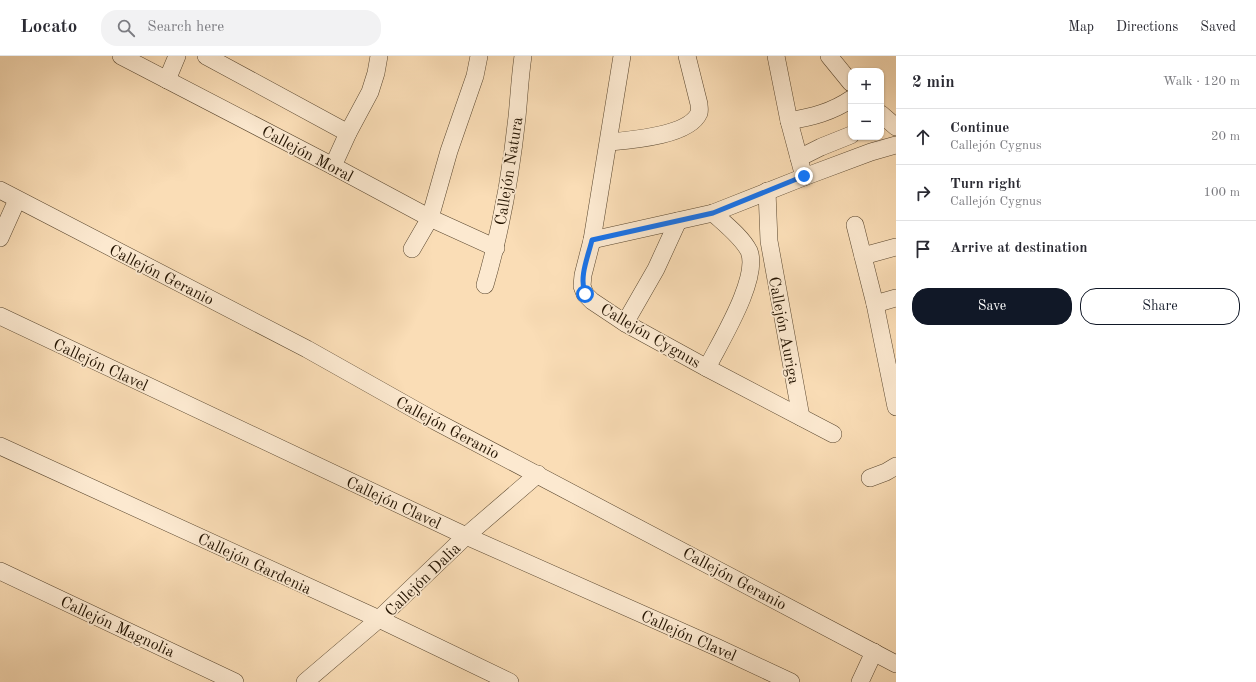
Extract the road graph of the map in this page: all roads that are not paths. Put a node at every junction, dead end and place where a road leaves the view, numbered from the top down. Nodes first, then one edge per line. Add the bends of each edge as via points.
1 (121, 56) edge
2 (177, 56) edge
3 (206, 56) edge
4 (379, 56) edge
5 (479, 56) edge
6 (524, 56) edge
7 (622, 56) edge
8 (687, 56) edge
9 (776, 56) edge
10 (829, 56) edge
11 (848, 79) edge
12 (167, 80) junction
13 (848, 100) edge
14 (790, 121) junction
15 (348, 133) junction
16 (848, 136) edge
17 (608, 142) junction
18 (896, 144) edge
19 (799, 158) junction
20 (334, 166) junction
21 (804, 176) junction
22 (0, 190) edge
23 (767, 191) junction
24 (17, 200) junction
25 (713, 213) junction
26 (430, 218) junction
27 (678, 221) junction
28 (855, 225) dead end
29 (0, 238) edge
30 (592, 240) junction
31 (896, 247) edge
32 (496, 248) junction
33 (412, 249) dead end
34 (863, 256) junction
35 (485, 285) dead end
36 (896, 298) edge
37 (875, 304) junction
38 (0, 316) edge
39 (625, 323) junction
40 (707, 368) junction
41 (755, 392) joint
42 (895, 400) edge
43 (801, 417) junction
44 (833, 434) dead end
45 (0, 446) edge
46 (896, 466) edge
47 (538, 474) junction
48 (870, 478) dead end
49 (466, 536) junction
50 (0, 571) edge
51 (379, 619) junction
52 (874, 652) junction
53 (896, 664) edge
54 (235, 682) edge
55 (305, 682) edge
56 (510, 682) edge
57 (791, 682) edge
58 (860, 682) edge

1 - 12 street, Callejón Moral
2 - 12 street
3 - 15 street
4 - 15 street via 370,92
5 - 26 street
6 - 32 street, Callejón Natura via 506,198
7 - 17 street
8 - 17 street via 699,104 699,112 695,118 678,130 657,136
9 - 14 street
10 - 11 street
12 - 20 street, Callejón Moral
13 - 14 street via 810,118
14 - 19 street
15 - 20 street
16 - 19 street
17 - 30 street
18 - 21 street
19 - 21 street
20 - 26 street, Callejón Moral
21 - 23 street
22 - 24 street, Callejón Geranio
23 - 25 street
23 - 43 street, Callejón Auriga via 769,241
24 - 29 street
24 - 47 street, Callejón Geranio via 307,349 435,421
25 - 27 street
25 - 40 street, Callejón Cygnus via 749,251 751,266 748,284 740,304
26 - 32 street, Callejón Moral
26 - 33 street
27 - 30 street
27 - 39 street via 656,269
28 - 34 street
30 - 39 street, Callejón Cygnus via 583,275 582,286 585,294
31 - 34 street
32 - 35 street, Callejón Natura
34 - 37 street
36 - 37 street
37 - 42 street
38 - 49 street, Callejón Clavel
39 - 40 street, Callejón Cygnus
40 - 41 street, Callejón Cygnus
41 - 43 street, Callejón Auriga
43 - 44 street
45 - 51 street, Callejón Gardenia
46 - 48 street
47 - 49 street, Callejón Dalia
47 - 52 street, Callejón Geranio
49 - 51 street, Callejón Dalia
49 - 57 street, Callejón Clavel
50 - 54 street, Callejón Magnolia
51 - 55 street, Callejón Dalia
51 - 56 street, Callejón Gardenia
52 - 53 street, Callejón Geranio
52 - 58 street

